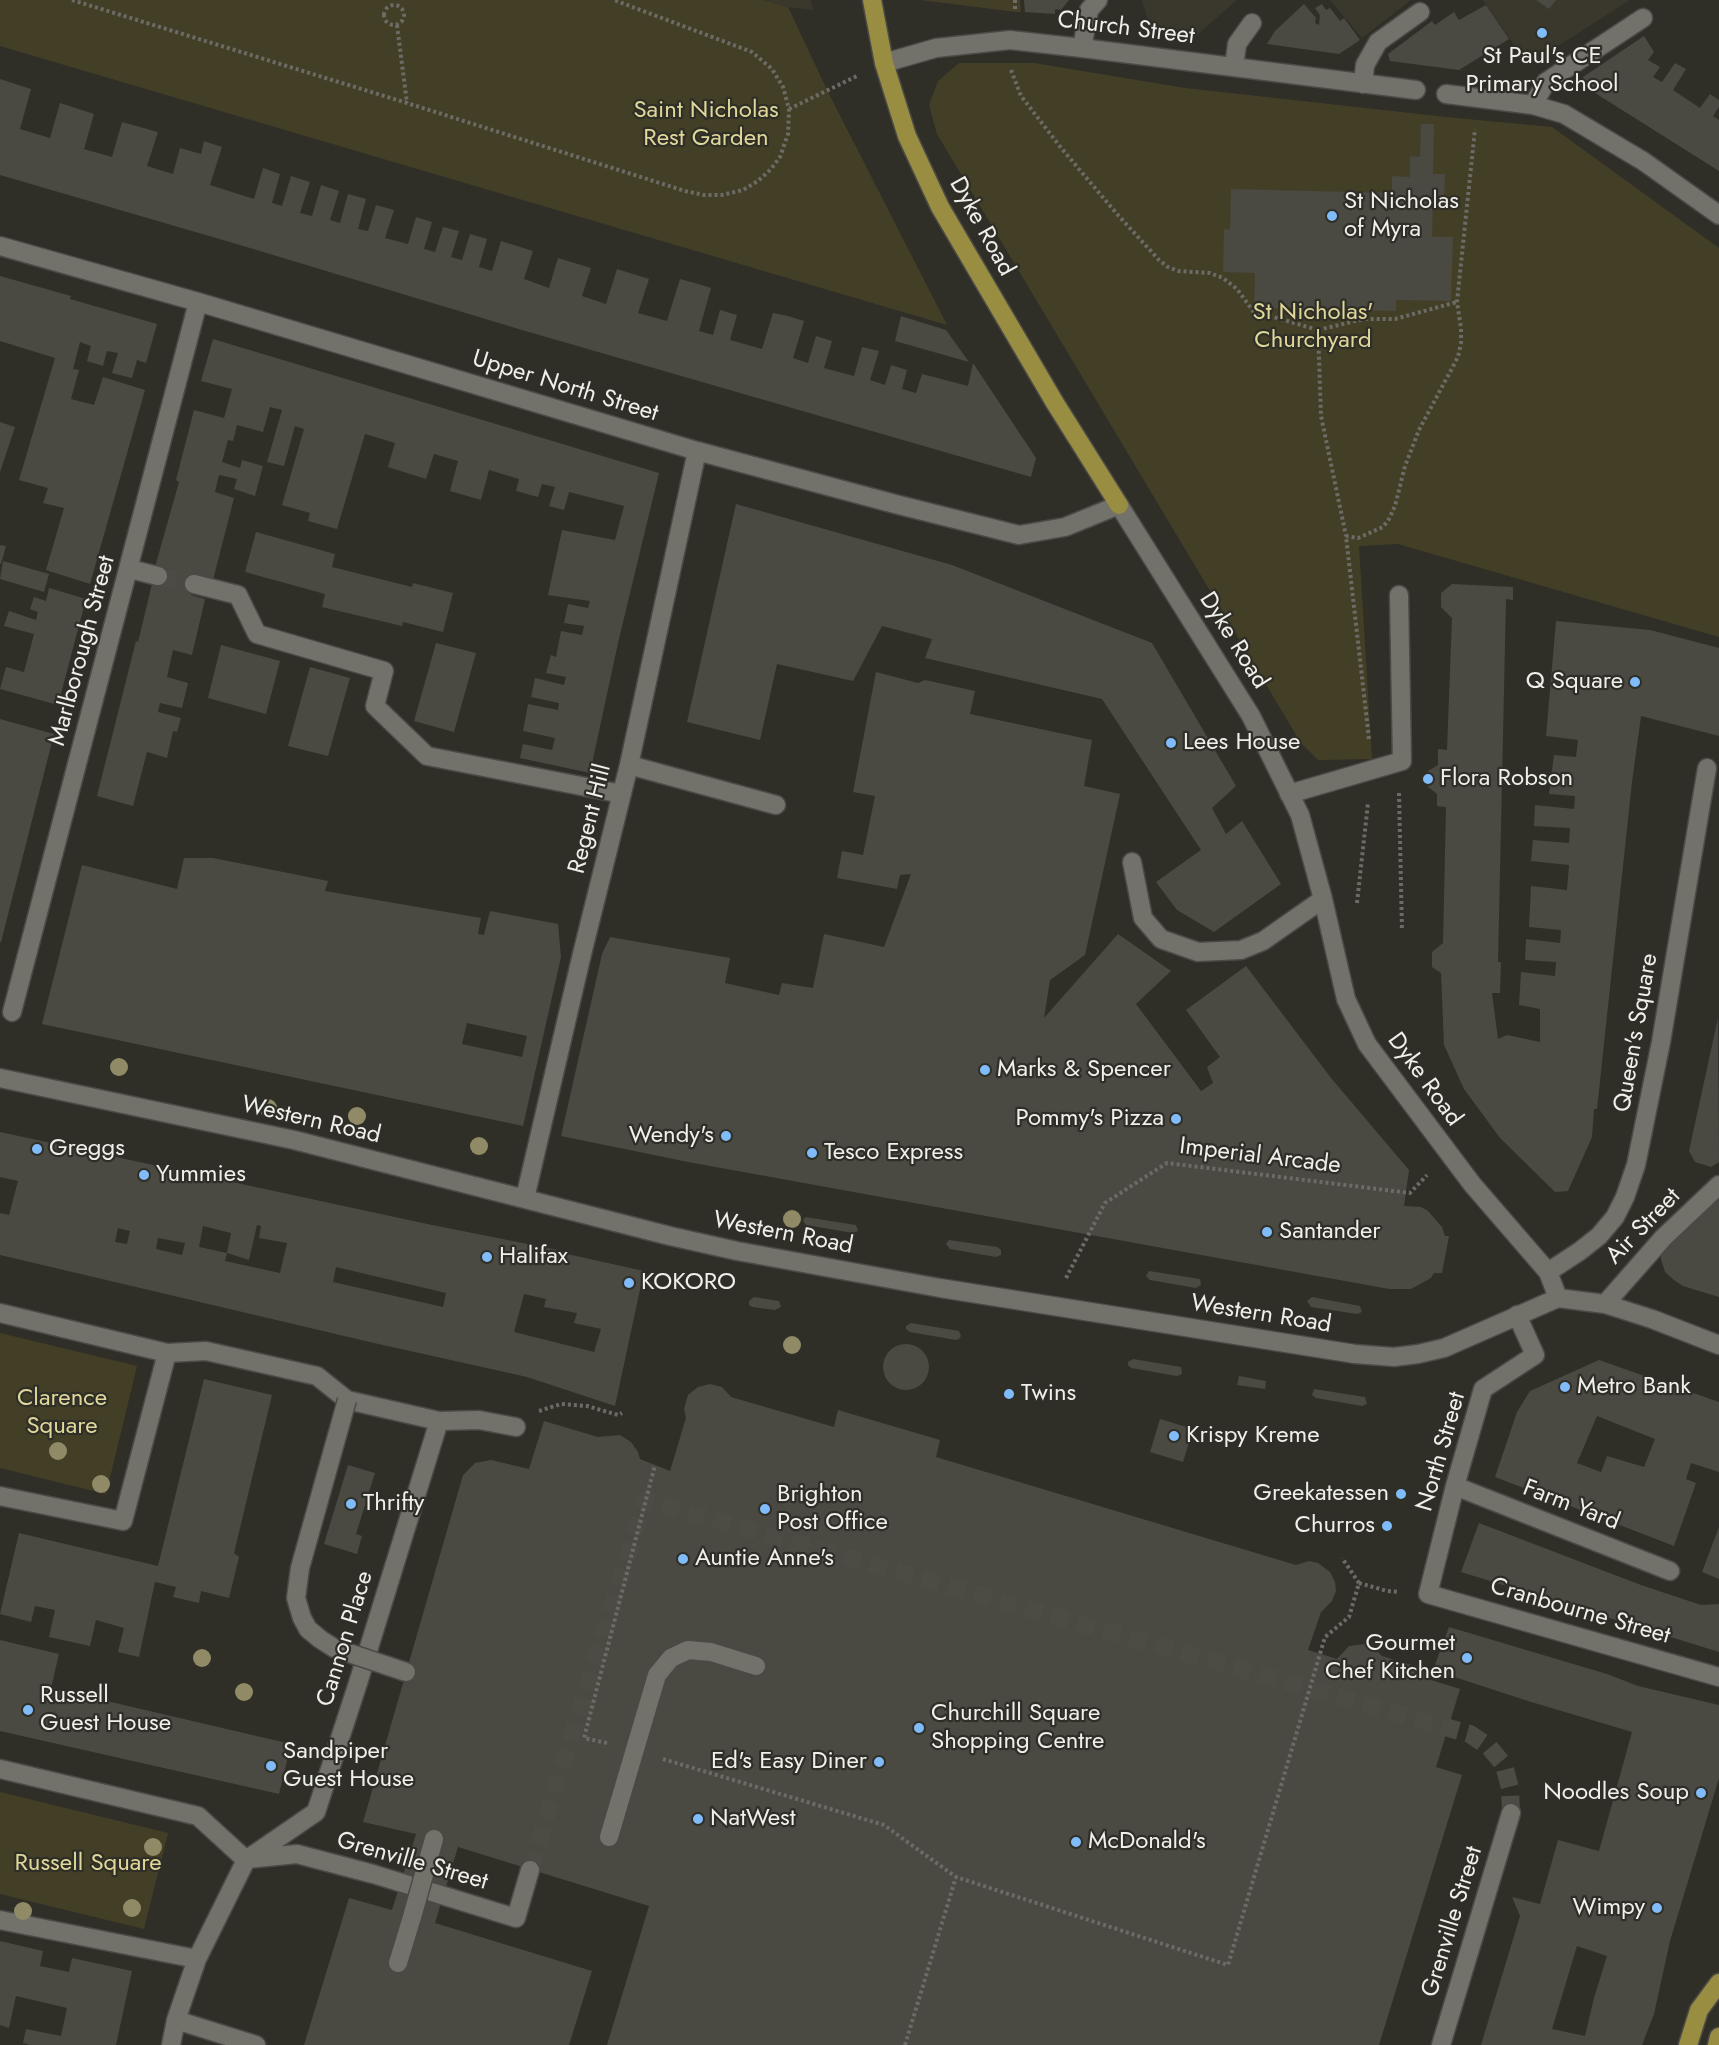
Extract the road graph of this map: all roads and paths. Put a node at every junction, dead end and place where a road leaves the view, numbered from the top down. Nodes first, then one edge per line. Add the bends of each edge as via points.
1 (72, 0) edge
2 (390, 0) edge
3 (614, 0) edge
4 (872, 0) edge
5 (1015, 0) edge
6 (1098, 0) edge
7 (392, 6) junction
8 (1420, 12) dead end
9 (1643, 18) dead end
10 (1252, 23) dead end
11 (397, 25) junction
12 (1010, 40) junction
13 (1083, 48) junction
14 (884, 63) junction
15 (1234, 67) junction
16 (1363, 84) junction
17 (1416, 90) dead end
18 (1446, 94) dead end
19 (1478, 99) junction
20 (406, 103) junction
21 (1533, 105) junction
22 (789, 109) junction
23 (1719, 215) edge
24 (0, 246) edge
25 (198, 302) junction
26 (1457, 302) junction
27 (1318, 330) junction
28 (697, 451) junction
29 (1119, 505) junction
30 (1346, 536) junction
31 (130, 569) junction
32 (158, 576) tunnel mouth
33 (194, 584) tunnel mouth
34 (1399, 595) dead end
35 (629, 765) junction
36 (1707, 768) dead end
37 (1372, 774) junction
38 (622, 794) junction
39 (1289, 794) junction
40 (776, 805) dead end
41 (1132, 862) dead end
42 (1323, 899) junction
43 (1357, 906) dead end
44 (1402, 931) dead end
45 (12, 1012) dead end
46 (0, 1078) edge
47 (1448, 1153) junction
48 (1719, 1185) edge
49 (525, 1198) junction
50 (1548, 1272) junction
51 (1558, 1298) junction
52 (1605, 1304) junction
53 (1051, 1305) junction
54 (0, 1313) edge
55 (1517, 1316) junction
56 (1719, 1345) edge
57 (167, 1353) junction
58 (347, 1400) junction
59 (622, 1413) dead end
60 (439, 1420) junction
61 (516, 1427) joint
62 (656, 1465) dead end
63 (1455, 1486) junction
64 (0, 1497) edge
65 (1342, 1558) dead end
66 (1670, 1571) dead end
67 (1359, 1583) junction
68 (1387, 1591) dead end
69 (1428, 1594) joint
70 (756, 1666) dead end
71 (406, 1672) dead end
72 (1719, 1677) edge
73 (614, 1745) dead end
74 (656, 1757) dead end
75 (0, 1768) edge
76 (1511, 1813) tunnel mouth
77 (609, 1837) dead end
78 (434, 1839) dead end
79 (246, 1860) junction
80 (530, 1870) tunnel mouth
81 (956, 1876) junction
82 (0, 1920) edge
83 (197, 1959) junction
84 (398, 1963) dead end
85 (1719, 1983) edge
86 (176, 2020) junction
87 (1719, 2037) edge
88 (171, 2045) edge
89 (255, 2045) edge
90 (905, 2045) edge
91 (1441, 2045) edge
92 (1688, 2045) edge
93 (1717, 2045) edge

1 - 20 path
2 - 7 path
3 - 22 path via 752,52 772,69 783,87
4 - 14 main road, Dyke Road
5 - 12 path
6 - 13 street via 1089,10
7 - 11 path via 385,17
7 - 11 path via 404,12
8 - 16 street via 1378,42 1365,65
9 - 21 street via 1546,82
10 - 15 street via 1237,44
11 - 20 path
12 - 13 street, Church Street
12 - 14 street, Church Street via 936,48
12 - 27 path via 1008,63 1021,96 1159,260 1178,271 1223,278 1253,311
13 - 15 street, Church Street
14 - 22 path
14 - 29 main road, Dyke Road via 907,136 940,207
15 - 16 street, Church Street
16 - 17 street, Church Street
18 - 19 street
19 - 21 street
19 - 26 path
20 - 22 path via 704,195 742,190 771,169 789,134
21 - 23 street via 1564,114 1643,161
24 - 25 street, Upper North Street
25 - 28 street, Upper North Street
25 - 31 street, Marlborough Street
26 - 27 path via 1395,319 1364,319
26 - 30 path via 1461,328 1458,357 1419,430 1395,506 1383,527 1358,538
27 - 30 path via 1321,416
28 - 29 street, Upper North Street via 1019,535 1065,527
28 - 35 street, Regent Hill
29 - 39 street, Dyke Road via 1251,716
30 - 37 path
31 - 32 street
31 - 45 street, Marlborough Street
33 - 38 street via 238,595 257,634 384,671 375,706 427,756
34 - 37 street via 1402,761
35 - 38 street, Regent Hill
35 - 40 street
36 - 50 street, Queen's Square via 1636,1165 1615,1217 1599,1236
37 - 39 street
37 - 43 path
37 - 44 path via 1398,775
38 - 49 street, Regent Hill
39 - 42 street, Dyke Road via 1300,815
41 - 42 street via 1143,918 1161,939 1198,952 1252,946
42 - 47 street, Dyke Road via 1346,999 1367,1044
46 - 49 street, Western Road via 294,1140
47 - 50 street, Dyke Road
47 - 53 path, Imperial Arcade via 1410,1193 1167,1163 1105,1203
48 - 52 street, Air Street via 1663,1238
49 - 53 street, Western Road via 736,1251
50 - 51 street, Dyke Road
51 - 52 street
51 - 55 street, Western Road
52 - 56 street
53 - 55 street, Western Road via 1394,1357 1444,1348
54 - 57 street
55 - 63 street, North Street via 1535,1355 1483,1389
57 - 58 street via 207,1351 317,1376
57 - 64 street via 123,1521
58 - 60 street
58 - 71 street, bridge via 300,1568 296,1598 308,1629 320,1639 334,1648
59 - 61 path via 561,1404 542,1409
60 - 61 street via 479,1420
60 - 79 street, Cannon Place via 315,1812
62 - 73 path via 584,1738
63 - 66 street, Farm Yard
63 - 69 street, North Street
65 - 67 path
67 - 68 path
67 - 81 path via 1349,1617 1325,1637 1228,1965
69 - 72 street, Cranbourne Street
70 - 77 street via 711,1652 688,1650 671,1658 657,1675
74 - 81 path via 884,1825
75 - 79 street via 198,1816
76 - 91 street, Grenville Street
78 - 84 street, bridge
79 - 80 street, Grenville Street via 297,1854 516,1918
79 - 83 street, Cannon Place
81 - 90 path
82 - 83 street
83 - 86 street, Cannon Place
85 - 92 main road via 1699,2010
86 - 88 street, Cannon Place
86 - 89 street
87 - 93 main road

